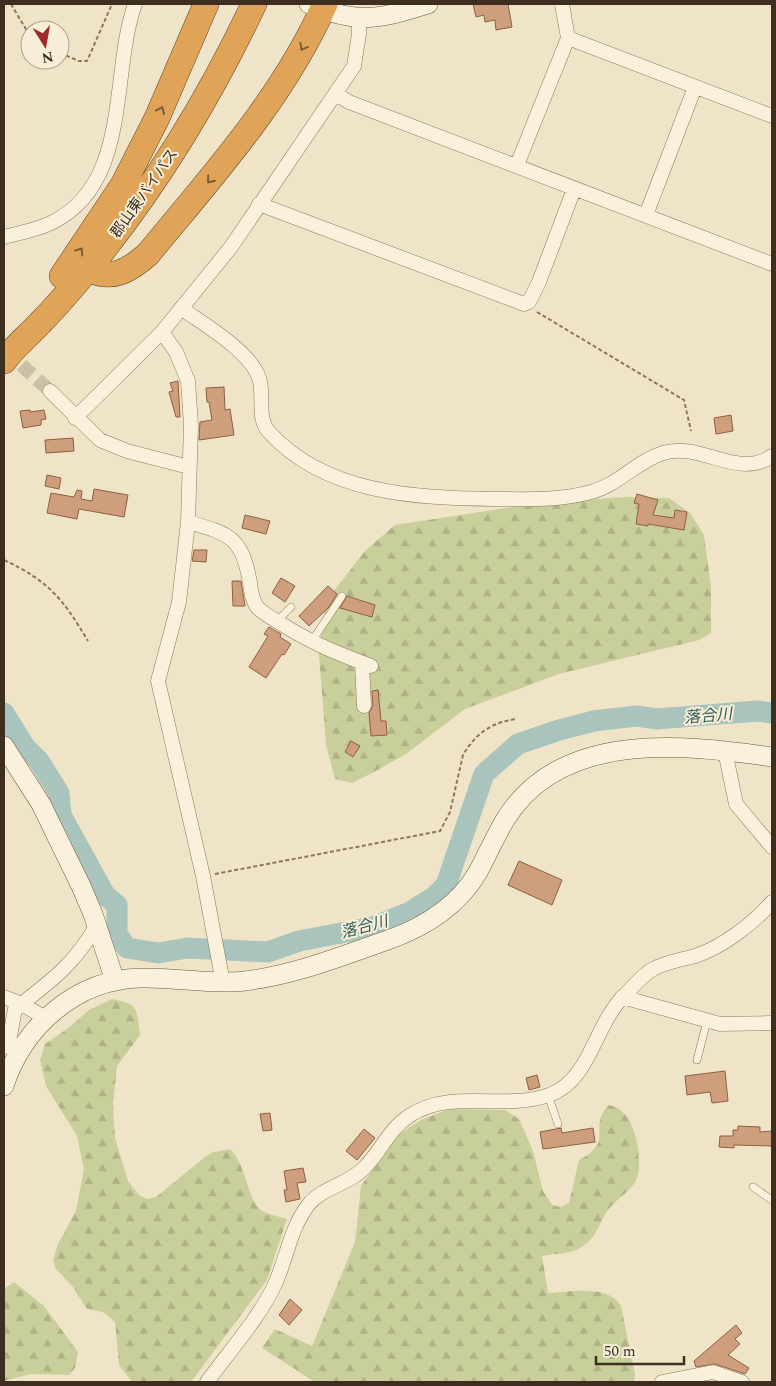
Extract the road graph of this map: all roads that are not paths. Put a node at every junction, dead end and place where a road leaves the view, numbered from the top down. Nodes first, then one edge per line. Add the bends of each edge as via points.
1 (135, 4) edge
2 (206, 4) edge
3 (254, 4) edge
4 (428, 4) edge
5 (562, 4) edge
6 (319, 6) edge
7 (359, 19) junction
8 (568, 38) junction
9 (696, 87) junction
10 (336, 94) junction
11 (772, 116) edge
12 (518, 165) junction
13 (574, 189) junction
14 (259, 204) junction
15 (646, 216) junction
16 (4, 237) edge
17 (772, 264) edge
18 (88, 269) junction
19 (181, 308) junction
20 (162, 332) junction
21 (7, 356) edge
22 (50, 391) tunnel mouth
23 (76, 418) junction
24 (772, 456) edge
25 (189, 466) junction
26 (188, 522) junction
27 (342, 596) dead end
28 (291, 607) dead end
29 (277, 621) junction
30 (312, 641) junction
31 (364, 706) dead end
32 (4, 746) edge
33 (725, 751) junction
34 (772, 758) edge
35 (772, 847) edge
36 (772, 902) edge
37 (97, 925) junction
38 (115, 981) junction
39 (223, 984) junction
40 (4, 997) edge
41 (622, 997) junction
42 (22, 1004) junction
43 (45, 1018) junction
44 (707, 1021) junction
45 (772, 1023) edge
46 (8, 1047) dead end
47 (697, 1060) dead end
48 (4, 1086) edge
49 (548, 1095) junction
50 (558, 1124) dead end
51 (753, 1187) dead end
52 (772, 1200) edge
53 (207, 1382) edge
54 (662, 1382) edge
55 (742, 1382) edge

1 - 16 street via 107,152 96,182 83,199 58,219
21 -> 2 highway via 123,186 157,118
3 - 18 highway, 郡山東バイパス via 202,105 167,162
4 - 7 street via 391,15
5 - 8 street
6 - 7 street
6 -> 18 highway via 301,51 259,118 148,254 129,270 116,274 103,275
7 - 10 street via 356,59
8 - 9 street
8 - 12 street
9 - 11 street
9 - 15 street
10 - 12 street via 349,102
10 - 14 street
12 - 13 street
13 - 14 street via 539,282 530,302 524,304
13 - 15 street
14 - 19 street via 231,247
15 - 17 street
18 - 21 highway, 郡山東バイパス
19 - 20 street
19 - 24 street via 250,362 259,376 266,430 319,470 355,484 438,498 562,498 602,488 664,452 699,454 744,465 762,463
20 - 23 street
20 - 25 street via 176,352 188,381
22 - 23 street
23 - 25 street via 100,440 118,448
25 - 26 street
26 - 29 street via 220,531 236,543 246,561 253,600 258,608
26 - 39 street via 179,602 158,681 203,876
27 - 30 lane
28 - 29 lane
29 - 30 street
30 - 31 street via 366,664
32 - 37 street via 41,804
33 - 34 street
33 - 35 street via 736,804
33 - 39 street via 621,750 601,753 564,767 546,777 517,803 477,873 448,908 428,923 302,970
36 - 41 street via 726,942 652,970
37 - 38 street
37 - 42 street via 74,960
38 - 39 street via 144,978
38 - 43 street via 77,995
40 - 42 street
41 - 44 street
41 - 49 street via 609,1012 580,1071 570,1083
42 - 43 street
42 - 46 street via 13,1014
43 - 48 street via 19,1050
44 - 45 street via 720,1024
44 - 47 lane
49 - 50 lane
49 - 53 street via 509,1101 449,1102 410,1115 399,1124 358,1175 310,1203 285,1252 275,1284
51 - 52 lane
54 - 55 street via 713,1372

